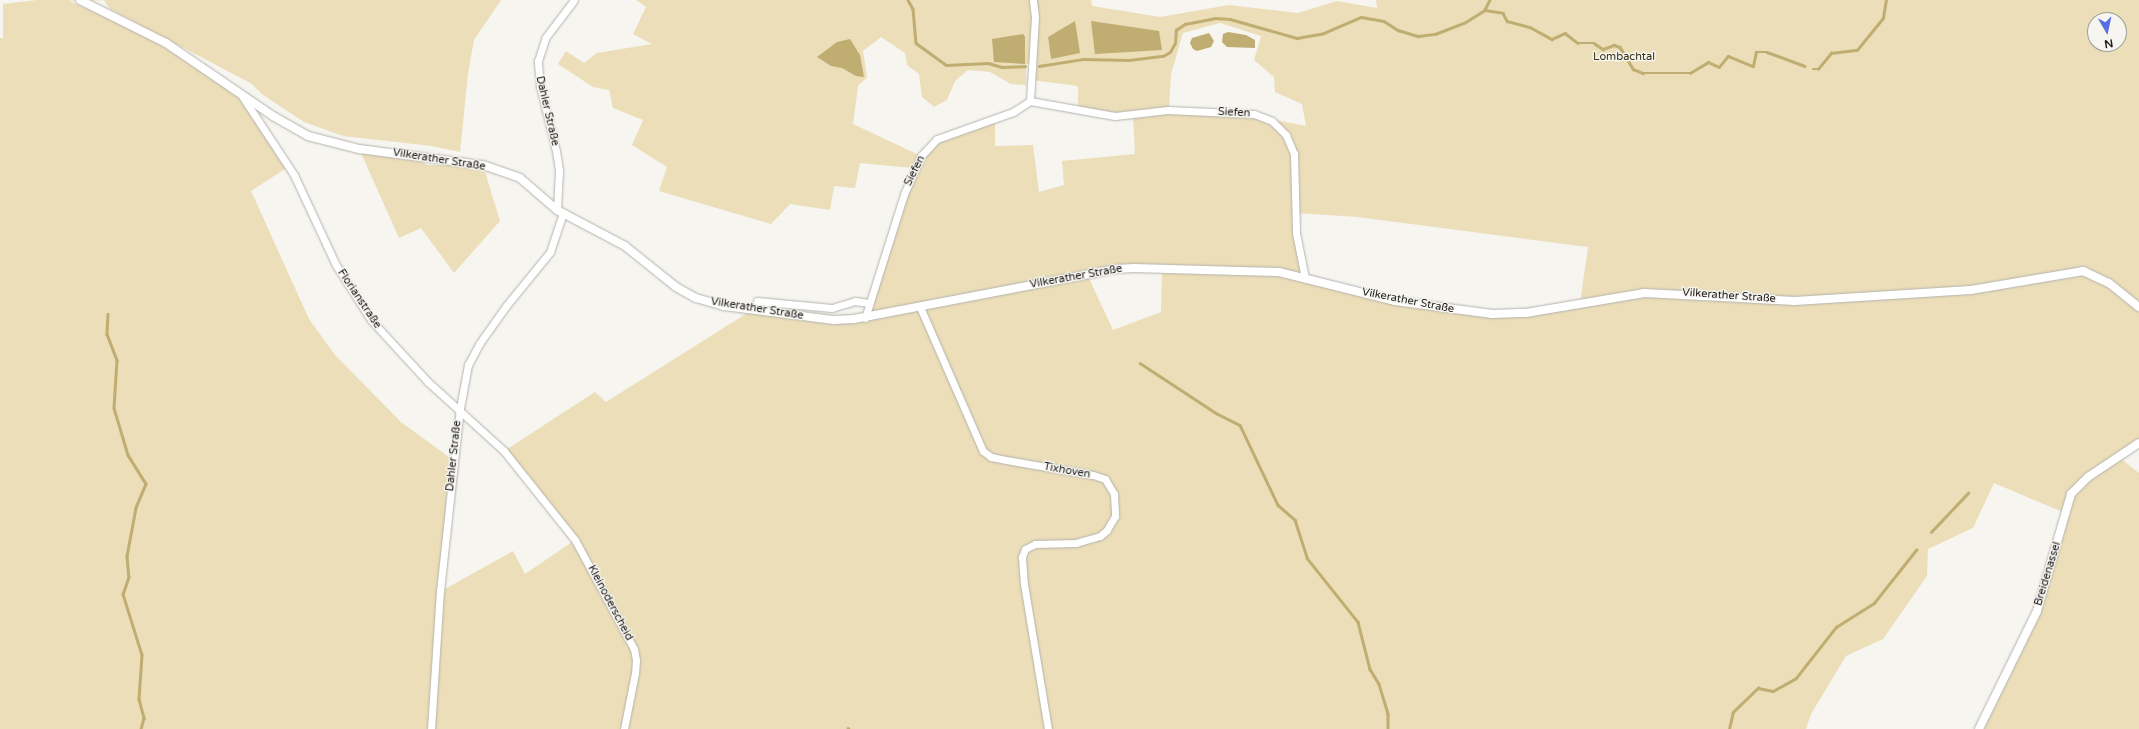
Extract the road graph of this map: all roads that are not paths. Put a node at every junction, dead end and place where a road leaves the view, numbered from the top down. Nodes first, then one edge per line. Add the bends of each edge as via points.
1 (80, 0) edge
2 (574, 0) edge
3 (1033, 0) edge
4 (240, 92) junction
5 (1030, 101) junction
6 (560, 211) junction
7 (1305, 278) junction
8 (761, 299) dead end
9 (868, 303) junction
10 (920, 307) junction
11 (2139, 308) edge
12 (865, 318) junction
13 (460, 408) junction
14 (2139, 443) edge
15 (538, 491) joint
16 (431, 729) edge
17 (624, 729) edge
18 (1048, 729) edge
19 (1979, 729) edge

1 - 4 street, Vilkerather Straße via 151,34
2 - 6 street, Dahler Straße via 546,37 538,61 540,86 559,170
3 - 5 street via 1035,18
4 - 6 street, Vilkerather Straße via 273,116 308,136 359,149 482,165 520,178
4 - 13 street, Florianstraße via 294,175 336,265 371,320 428,382
5 - 7 street, Siefen via 1115,116 1168,110 1254,114 1272,121 1286,135 1294,154 1296,233
5 - 9 street, Siefen via 1013,112 937,139 921,156 908,181
6 - 12 street, Vilkerather Straße via 625,246 676,287 708,302 813,318
6 - 13 street, Dahler Straße via 550,252 506,306 472,358
7 - 10 street, Vilkerather Straße via 1262,270 1115,269
7 - 11 street, Vilkerather Straße via 1395,301 1492,314 1526,314 1644,292 1795,301 1970,290 2083,271 2109,282
8 - 9 street via 832,308 855,301
9 - 12 street, Siefen
10 - 12 street, Vilkerather Straße
10 - 18 street, Tixhoven via 984,451 991,457 1093,475 1105,479 1114,494 1115,516 1100,536 1085,542 1029,546 1022,557 1024,584
13 - 15 street, Florianstraße via 504,451
13 - 16 street, Dahler Straße via 440,591
14 - 19 street, Breidenassel via 2088,477 2070,494 2037,611
15 - 17 street, Kleinoderscheid via 575,540 634,649 635,673

